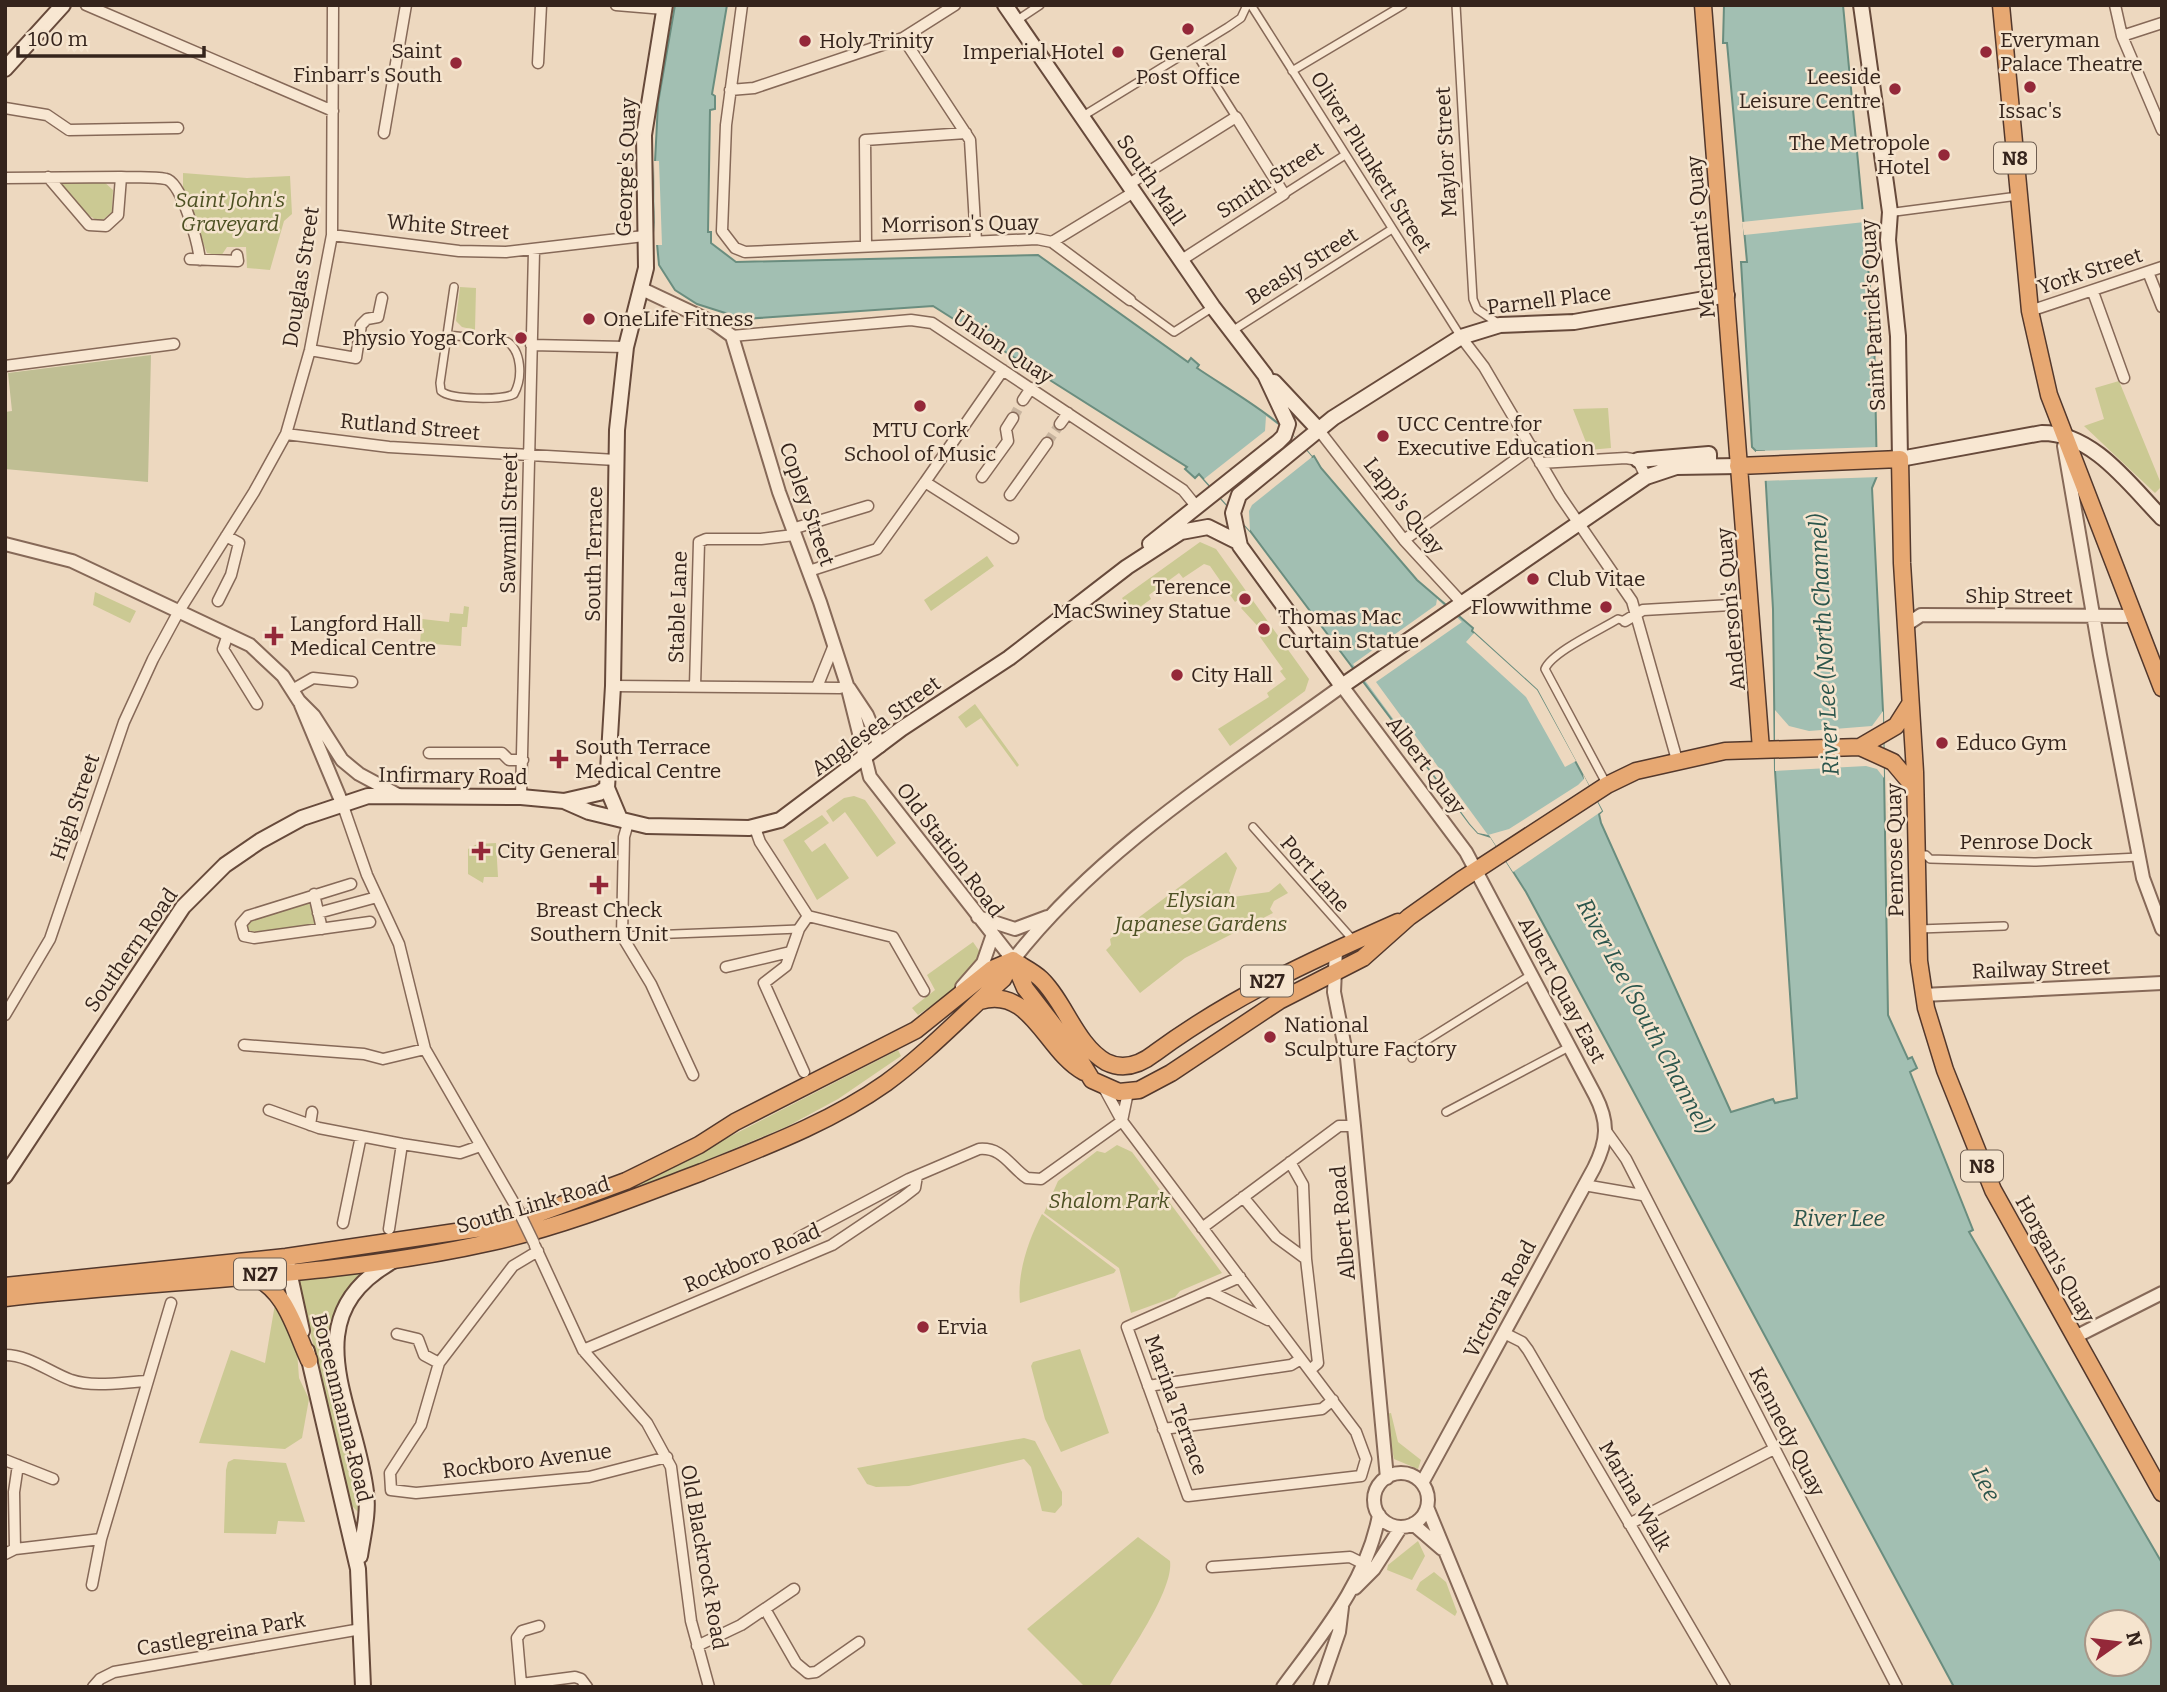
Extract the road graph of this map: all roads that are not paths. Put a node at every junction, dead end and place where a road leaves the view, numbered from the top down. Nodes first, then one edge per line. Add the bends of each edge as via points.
1 (63, 5) edge
2 (86, 5) edge
3 (333, 5) edge
4 (406, 5) edge
5 (541, 5) edge
6 (616, 5) edge
7 (742, 5) edge
8 (955, 5) edge
9 (1005, 5) edge
10 (1040, 5) edge
11 (1249, 5) edge
12 (1403, 5) edge
13 (1456, 5) edge
14 (1703, 5) edge
15 (1861, 5) edge
16 (2001, 5) edge
17 (2115, 5) edge
18 (665, 7) edge
19 (1016, 21) junction
20 (2162, 23) edge
21 (2122, 36) junction
22 (903, 38) junction
23 (1193, 49) junction
24 (538, 63) dead end
25 (5, 69) edge
26 (1293, 71) junction
27 (730, 90) junction
28 (5, 108) edge
29 (334, 111) junction
30 (1083, 116) junction
31 (1236, 117) junction
32 (178, 128) dead end
33 (2162, 130) edge
34 (384, 133) dead end
35 (966, 133) junction
36 (1345, 155) junction
37 (48, 177) junction
38 (121, 177) junction
39 (5, 178) edge
40 (1131, 188) junction
41 (1284, 194) junction
42 (2018, 196) junction
43 (1895, 212) dead end
44 (1392, 229) junction
45 (332, 235) junction
46 (644, 236) junction
47 (976, 241) junction
48 (1052, 242) junction
49 (866, 245) junction
50 (534, 251) junction
51 (237, 255) dead end
52 (1180, 261) junction
53 (2162, 267) edge
54 (2148, 272) junction
55 (454, 288) dead end
56 (642, 289) junction
57 (2093, 292) junction
58 (1727, 295) junction
59 (382, 298) dead end
60 (1130, 300) joint
61 (1213, 307) junction
62 (2162, 307) edge
63 (2030, 311) junction
64 (1500, 325) junction
65 (1231, 331) junction
66 (447, 335) junction
67 (732, 336) junction
68 (1461, 337) junction
69 (174, 344) dead end
70 (531, 345) junction
71 (620, 347) junction
72 (310, 350) junction
73 (5, 366) edge
74 (1003, 370) junction
75 (1265, 374) junction
76 (2124, 378) dead end
77 (1031, 388) junction
78 (1023, 400) tunnel mouth
79 (1068, 413) junction
80 (1013, 418) tunnel mouth
81 (1060, 424) tunnel mouth
82 (1318, 429) junction
83 (1287, 431) joint
84 (286, 434) junction
85 (2063, 435) junction
86 (1047, 443) tunnel mouth
87 (1533, 447) junction
88 (529, 455) junction
89 (1900, 459) junction
90 (616, 460) junction
91 (1638, 460) junction
92 (1709, 460) junction
93 (1540, 463) junction
94 (1738, 466) junction
95 (982, 477) dead end
96 (1646, 477) junction
97 (925, 482) junction
98 (1010, 495) dead end
99 (868, 506) dead end
100 (1196, 506) junction
101 (2162, 518) edge
102 (1580, 525) junction
103 (793, 532) junction
104 (226, 536) junction
105 (1013, 538) dead end
106 (1404, 540) junction
107 (1238, 542) junction
108 (5, 544) edge
109 (1127, 567) junction
110 (809, 572) junction
111 (218, 601) dead end
112 (1749, 604) junction
113 (1456, 608) junction
114 (179, 611) junction
115 (1636, 615) junction
116 (2094, 616) junction
117 (2135, 616) junction
118 (1626, 621) joint
119 (1906, 625) junction
120 (228, 634) junction
121 (834, 645) junction
122 (352, 682) dead end
123 (846, 685) junction
124 (613, 686) junction
125 (695, 686) junction
126 (1342, 686) junction
127 (817, 687) junction
128 (2162, 688) edge
129 (296, 696) junction
130 (257, 704) dead end
131 (1911, 704) junction
132 (880, 746) junction
133 (1860, 747) junction
134 (1768, 749) junction
135 (429, 753) dead end
136 (865, 758) junction
137 (523, 760) junction
138 (1677, 760) junction
139 (1914, 787) junction
140 (607, 788) junction
141 (1600, 790) junction
142 (398, 795) junction
143 (521, 797) junction
144 (565, 801) junction
145 (342, 803) junction
146 (624, 821) junction
147 (1253, 827) dead end
148 (755, 828) junction
149 (1915, 855) junction
150 (2139, 857) junction
151 (1477, 869) junction
152 (351, 884) dead end
153 (314, 894) junction
154 (376, 897) junction
155 (318, 913) junction
156 (1050, 915) junction
157 (808, 916) junction
158 (976, 916) junction
159 (1409, 917) junction
160 (370, 922) dead end
161 (2004, 926) dead end
162 (322, 929) junction
163 (799, 929) junction
164 (1918, 929) junction
165 (2162, 929) edge
166 (622, 936) junction
167 (992, 937) junction
168 (1354, 941) junction
169 (1336, 950) junction
170 (790, 952) junction
171 (1013, 960) junction
172 (726, 967) dead end
173 (1336, 971) junction
174 (1531, 975) junction
175 (2162, 983) edge
176 (924, 991) dead end
177 (1923, 995) junction
178 (952, 1001) junction
179 (977, 1002) junction
180 (5, 1015) edge
181 (244, 1045) dead end
182 (1569, 1047) junction
183 (425, 1049) junction
184 (1412, 1058) dead end
185 (804, 1072) dead end
186 (1084, 1072) junction
187 (693, 1075) dead end
188 (1104, 1088) junction
189 (1128, 1092) junction
190 (269, 1110) dead end
191 (312, 1112) dead end
192 (1446, 1112) dead end
193 (1122, 1121) junction
194 (310, 1125) junction
195 (1354, 1126) junction
196 (1606, 1131) junction
197 (361, 1136) junction
198 (402, 1144) junction
199 (480, 1146) junction
200 (1290, 1163) junction
201 (5, 1176) edge
202 (917, 1176) junction
203 (1584, 1185) junction
204 (1642, 1195) junction
205 (1243, 1197) junction
206 (343, 1223) dead end
207 (1202, 1227) junction
208 (389, 1229) dead end
209 (799, 1238) dead end
210 (536, 1247) junction
211 (398, 1259) junction
212 (1306, 1259) junction
213 (287, 1265) junction
214 (248, 1275) junction
215 (1240, 1277) junction
216 (5, 1286) edge
217 (1209, 1291) junction
218 (2161, 1294) edge
219 (5, 1298) edge
220 (172, 1303) dead end
221 (1272, 1322) junction
222 (1504, 1333) junction
223 (397, 1334) dead end
224 (2075, 1337) junction
225 (583, 1350) junction
226 (5, 1355) edge
227 (1301, 1359) junction
228 (309, 1360) junction
229 (439, 1363) junction
230 (1310, 1370) junction
231 (147, 1381) junction
232 (1148, 1386) junction
233 (1333, 1400) junction
234 (1163, 1429) junction
235 (1774, 1449) junction
236 (667, 1457) junction
237 (1366, 1459) junction
238 (5, 1460) edge
239 (18, 1465) junction
240 (1387, 1474) junction
241 (53, 1479) dead end
242 (1422, 1483) junction
243 (391, 1490) joint
244 (2162, 1493) edge
245 (1427, 1507) junction
246 (1379, 1515) junction
247 (1629, 1524) junction
248 (1407, 1526) junction
249 (102, 1539) junction
250 (1442, 1549) junction
251 (10, 1551) edge
252 (1368, 1565) junction
253 (1212, 1567) dead end
254 (359, 1569) junction
255 (92, 1584) dead end
256 (794, 1589) dead end
257 (1346, 1600) junction
258 (765, 1609) junction
259 (539, 1626) dead end
260 (361, 1629) junction
261 (859, 1642) dead end
262 (696, 1646) junction
263 (1309, 1652) junction
264 (1325, 1668) junction
265 (1895, 1684) edge
266 (93, 1687) edge
267 (363, 1687) edge
268 (587, 1687) edge
269 (709, 1687) edge
270 (1283, 1687) edge
271 (1320, 1687) edge
272 (1502, 1687) edge
273 (1725, 1687) edge
274 (1883, 1687) edge

1 - 25 main road
2 - 29 street
3 - 29 street, Douglas Street
4 - 34 street
5 - 24 street
6 - 18 street
7 - 27 street
8 - 22 street
9 - 19 main road, South Mall
10 - 19 street
11 - 23 street via 1241,18
11 - 26 street, Oliver Plunkett Street
12 - 26 street
13 - 64 street, Maylor Street via 1472,292 1477,309
14 - 58 highway, Merchant's Quay
15 - 89 main road, Saint Patrick's Quay via 1890,212
16 - 42 highway, N8
17 - 21 street
18 - 46 main road, George's Quay via 646,111
19 - 30 main road, South Mall
20 - 21 street
21 - 33 street
22 - 27 street via 754,88
22 - 35 street
23 - 30 street
23 - 31 street
26 - 36 street, Oliver Plunkett Street
27 - 49 street, Morrison's Quay via 722,231 736,248 745,252
28 - 32 street via 47,115 69,130
29 - 45 street, Douglas Street
30 - 40 main road, South Mall
31 - 40 street
31 - 41 street
35 - 47 street
35 - 49 street via 865,140
36 - 41 street, Smith Street
36 - 44 street, Oliver Plunkett Street
37 - 38 street
37 - 38 street via 84,221 98,227 118,215
37 - 39 street
38 - 51 street via 174,183 198,244 195,260 237,261
40 - 48 street
40 - 52 main road, South Mall
41 - 52 street, Smith Street
42 - 43 street
42 - 63 highway, N8
44 - 65 street, Beasly Street
44 - 68 street, Oliver Plunkett Street
45 - 50 street, White Street via 458,251
45 - 72 street, Douglas Street
46 - 50 street, White Street
46 - 56 main road, George's Quay
47 - 48 street, Morrison's Quay
47 - 49 street, Morrison's Quay
48 - 60 street, Morrison's Quay
50 - 70 street, Sawmill Street
52 - 61 main road, South Mall
53 - 54 street, York Street
54 - 57 street, York Street
54 - 62 street
55 - 66 street
56 - 67 street via 715,323
56 - 71 main road, South Terrace
57 - 63 street, York Street
57 - 76 street
58 - 64 main road, Parnell Place via 1587,320
58 - 94 highway, Merchant's Quay
59 - 72 street via 378,317 361,325 355,358
60 - 61 street, Morrison's Quay via 1174,332
61 - 65 main road, South Mall
63 - 85 highway, N8 via 2050,400
64 - 68 main road, Parnell Place
65 - 75 main road, South Mall
66 - 66 street via 440,383 444,394 514,394 519,357 513,345
67 - 74 street, Union Quay via 920,320
67 - 103 street, Copley Street
68 - 82 main road, Parnell Place
68 - 87 street
69 - 73 street
70 - 71 street
70 - 88 street, Sawmill Street
71 - 90 main road, South Terrace
72 - 84 street, Douglas Street
74 - 77 street, Union Quay
74 - 97 street
75 - 82 main road, South Mall
75 - 83 main road, South Mall via 1286,415
77 - 78 street
77 - 79 street, Union Quay
79 - 81 street
79 - 100 street, Union Quay via 1183,490
80 - 95 street via 1006,429 1008,441
82 - 106 street, Lapp's Quay
82 - 107 main road, Parnell Place via 1239,495 1233,513
83 - 100 main road, Anglesea Street
84 - 88 street, Rutland Street via 389,447
84 - 104 street, Douglas Street
85 - 89 main road via 2042,433
85 - 101 main road via 2105,461
85 - 116 street
85 - 117 highway, N8
86 - 98 street
87 - 93 street
87 - 106 street
88 - 90 street, Rutland Street
88 - 137 street, Sawmill Street
89 - 94 highway
89 - 119 highway, Saint Patrick's Quay / N8
90 - 124 main road, South Terrace
91 - 92 main road
91 - 93 street
91 - 96 street
92 - 94 main road
92 - 96 main road
93 - 102 street
94 - 112 highway, Anderson's Quay
96 - 102 main road
97 - 105 street
97 - 110 street via 877,549
99 - 103 street
100 - 109 main road, Anglesea Street
102 - 113 main road
102 - 115 street via 1632,601
103 - 110 street, Copley Street
103 - 125 street, Stable Lane via 761,539 706,538 699,542
104 - 111 street via 239,543
104 - 114 street, Douglas Street
106 - 113 street, Lapp's Quay
107 - 109 main road, Anglesea Street via 1212,528 1193,528
107 - 126 main road
108 - 114 street via 72,561
109 - 132 main road, Anglesea Street via 1009,658
110 - 121 street, Copley Street
112 - 115 street via 1643,610
112 - 134 highway, Anderson's Quay
113 - 126 main road
114 - 120 street
114 - 180 street, High Street via 124,722 50,939
115 - 118 street
115 - 138 street
116 - 117 street, Ship Street
116 - 119 street, Ship Street via 1921,615
116 - 150 street
117 - 128 highway, N8
118 - 141 street via 1618,620 1548,662 1547,676
119 - 131 highway, Penrose Quay / N8
120 - 129 street via 250,645 275,667
120 - 130 street via 222,649
121 - 123 street, Copley Street
121 - 127 street
122 - 129 street via 313,678
123 - 127 street
123 - 132 street via 867,715
123 - 136 street, Old Station Road
124 - 125 street
124 - 140 main road, South Terrace
125 - 127 street
126 - 151 street, Albert Quay
126 - 156 street via 1193,793
129 - 142 street via 350,768
129 - 145 street
131 - 133 highway via 1896,726
131 - 139 highway, Penrose Quay / N8
132 - 136 main road, Anglesea Street
133 - 134 highway, N27
133 - 139 highway, N27 via 1886,757
134 - 138 highway, N27
135 - 137 street via 502,753 509,760
136 - 148 main road, Anglesea Street via 780,820
136 - 158 street, Old Station Road via 876,786
137 - 143 street, Sawmill Street
138 - 141 highway, N27 via 1636,771
139 - 149 highway, Penrose Quay / N8
140 - 144 main road, Infirmary Road
140 - 146 main road, South Terrace
141 - 151 highway, N27
142 - 143 main road, Infirmary Road
142 - 145 main road, Infirmary Road
143 - 144 main road, Infirmary Road
144 - 146 main road, Infirmary Road
145 - 154 street, Old Blackrock Road
145 - 201 main road, Southern Road via 260,841 225,865 183,906
146 - 148 main road, Anglesea Street
146 - 166 street
147 - 168 street, Port Lane
148 - 157 street
149 - 150 street, Penrose Dock via 2036,862
149 - 164 highway, Penrose Quay / N8
150 - 165 street
151 - 159 highway, N27
151 - 174 street, Albert Quay East
152 - 153 street
153 - 155 street
153 - 162 street via 247,916 242,921 244,936 254,939
154 - 155 street
154 - 183 street, Old Blackrock Road via 399,944
155 - 162 street
156 - 158 street via 1015,929
156 - 171 street
157 - 163 street
157 - 176 street via 893,937
158 - 167 street, Old Station Road
159 - 168 highway, N27
159 - 173 highway, N27 via 1371,953
160 - 162 street
161 - 164 street
163 - 166 street
163 - 170 street
164 - 177 highway, Penrose Quay / N8
166 - 187 street via 651,984
167 - 171 street, Old Station Road
167 - 178 street via 983,963
168 - 169 highway, N27
169 - 171 highway, N27 via 1240,996 1136,1065 1113,1065 1099,1056 1041,979
169 - 173 street, Albert Road
170 - 172 street
170 - 185 street via 786,966 766,979 765,987
171 - 178 highway, N27 via 992,969
171 - 179 highway, N27 via 1003,979
171 - 186 highway via 1025,988 1078,1056
173 - 189 highway, N27 via 1279,1001 1152,1084
173 - 195 street, Albert Road via 1334,992
174 - 182 street, Albert Quay East
174 - 184 street via 1411,1050
175 - 177 street, Railway Street
177 - 224 highway, Horgan's Quay / N8 via 1945,1070 1983,1168
178 - 213 highway, N27 via 897,1041 625,1181 510,1224
179 - 186 highway via 997,998 1017,1002 1071,1065
179 - 211 highway, South Link Road / N27 via 886,1082 817,1122 746,1154 627,1200 513,1236
181 - 183 street via 383,1059
182 - 192 street
182 - 196 street, Albert Quay East via 1604,1112
183 - 199 street, Old Blackrock Road
186 - 188 highway
188 - 189 highway
188 - 193 street
189 - 193 street
190 - 194 street
191 - 194 street
193 - 202 street via 1037,1180 1027,1178 1003,1155 987,1149
193 - 207 street
194 - 197 street
195 - 200 street via 1339,1126
195 - 240 street, Albert Road
196 - 203 street, Victoria Road
196 - 204 street, Kennedy Quay via 1626,1159
197 - 198 street
197 - 206 street
198 - 199 street via 460,1153
198 - 208 street
199 - 210 street, Old Blackrock Road, bridge
200 - 205 street
200 - 212 street via 1303,1185
202 - 209 street
202 - 225 street, Rockboro Road via 915,1188 832,1245
203 - 204 street
203 - 222 street, Victoria Road
204 - 235 street, Kennedy Quay
205 - 207 street
205 - 212 street via 1276,1237
207 - 215 street
210 - 225 street, Old Blackrock Road
210 - 229 street, Boreenmanna Road via 513,1266
211 - 213 highway, South Link Road / N27
211 - 254 main road, Boreenmanna Road via 373,1273 349,1297 335,1337 366,1490
212 - 230 street via 1318,1363
213 - 214 highway, South Link Road / N27
213 - 216 highway, N27
213 - 228 main road, Boreenmanna Road
214 - 219 highway, South Link Road / N27
214 - 228 highway, N27 via 277,1293
215 - 217 street
215 - 221 street
217 - 221 street
217 - 232 street, Marina Terrace via 1128,1327
218 - 224 street
220 - 231 street
221 - 227 street
222 - 242 street, Victoria Road
222 - 247 street, Marina Walk via 1528,1350
223 - 229 street via 418,1339 425,1355
224 - 244 highway, Horgan's Quay / N8
225 - 236 street, Old Blackrock Road via 636,1409
226 - 231 street via 90,1384
227 - 230 street
227 - 232 street via 1290,1365
228 - 254 main road, Boreenmanna Road
229 - 243 street, Boreenmanna Road via 421,1425 390,1473
230 - 233 street
231 - 249 street
232 - 234 street, Marina Terrace
233 - 234 street via 1322,1409
233 - 237 street via 1356,1432
234 - 237 street, Marina Terrace via 1188,1496 1360,1476
235 - 247 street
235 - 265 street, Kennedy Quay
236 - 243 street, Rockboro Avenue via 570,1479 416,1493
236 - 262 street, Old Blackrock Road via 674,1477
237 - 240 street
238 - 239 street
239 - 241 street
239 - 251 street
240 - 242 street via 1406,1474
240 - 246 street via 1376,1492
242 - 245 street
245 - 248 street
245 - 250 street
246 - 248 street via 1391,1525
246 - 252 street
247 - 273 street, Marina Walk
248 - 250 street
248 - 252 street
249 - 251 street
249 - 255 street
250 - 272 street
252 - 253 street via 1350,1557
252 - 257 street
254 - 260 main road, Boreenmanna Road
256 - 258 street
257 - 263 street
257 - 264 street
258 - 261 street via 796,1663 808,1673
258 - 262 street
259 - 268 street via 522,1631 517,1638 522,1684 575,1678
260 - 266 street, Castlegreina Park via 114,1672
260 - 267 main road, Boreenmanna Road
262 - 269 street, Old Blackrock Road
263 - 264 street
263 - 270 street
264 - 271 street
265 - 274 street

